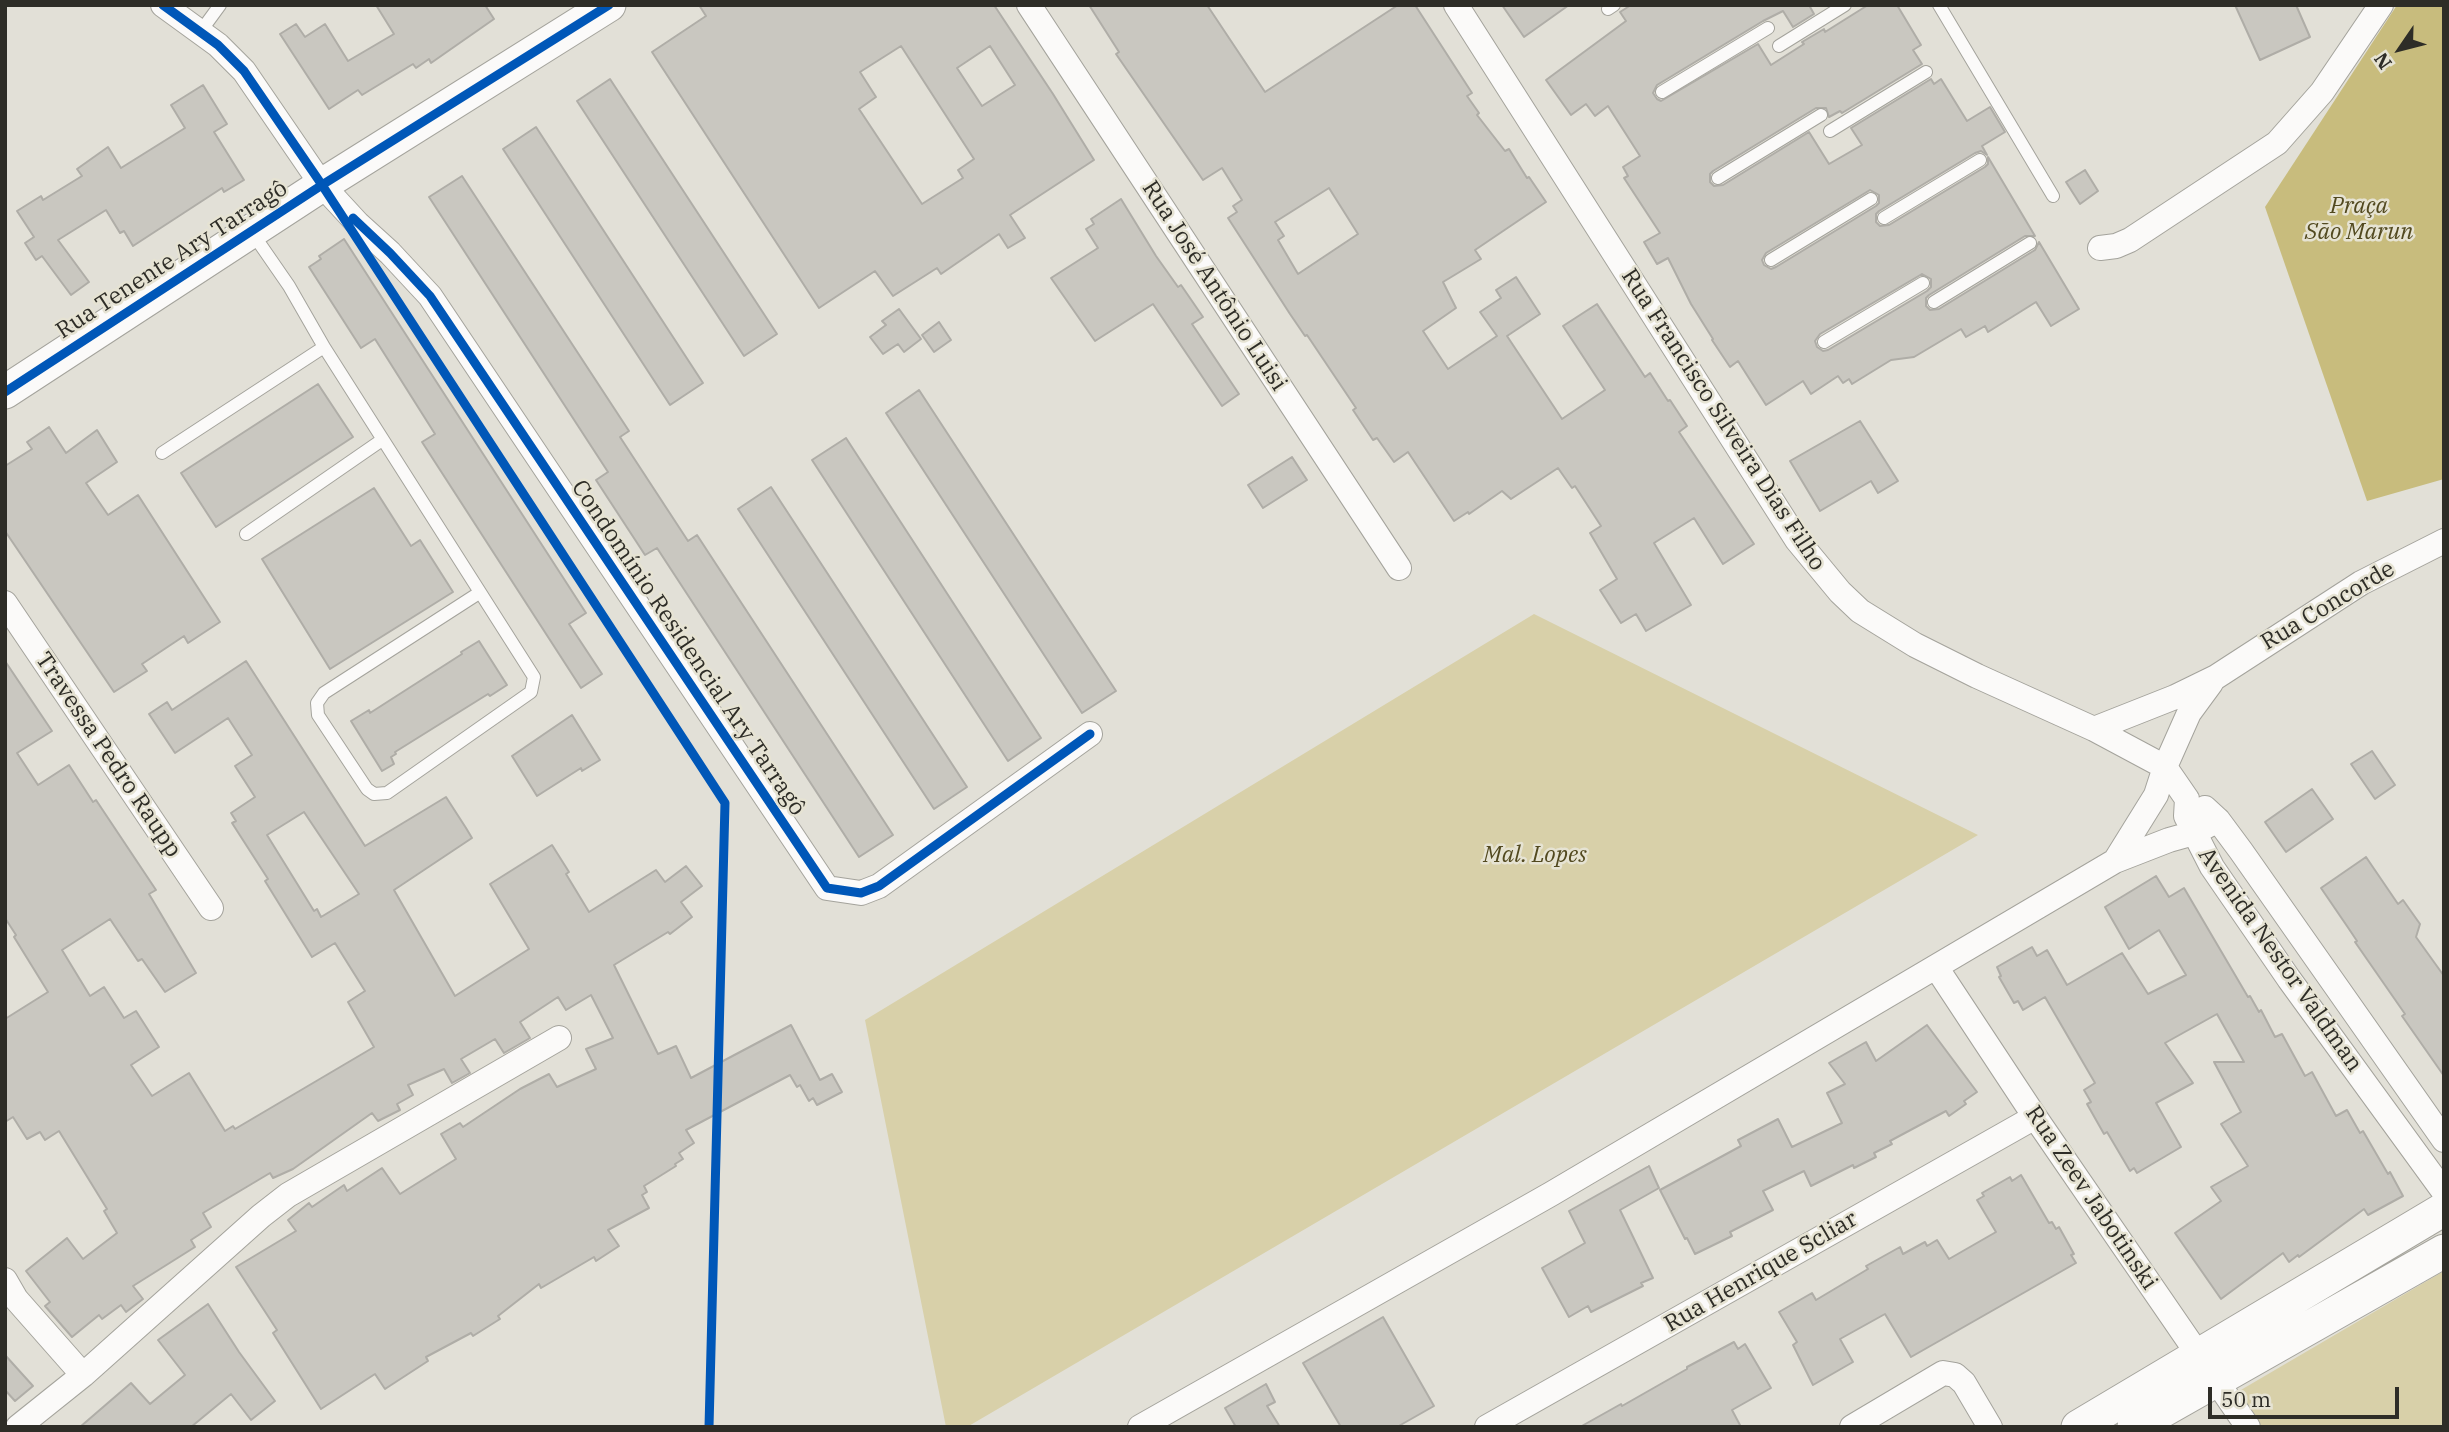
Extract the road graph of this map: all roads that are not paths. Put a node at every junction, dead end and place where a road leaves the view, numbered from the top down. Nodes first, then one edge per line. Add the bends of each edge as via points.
1 (163, 5) edge
2 (220, 5) edge
3 (609, 5) edge
4 (1029, 5) edge
5 (1455, 5) edge
6 (1845, 5) edge
7 (1939, 5) edge
8 (2381, 5) edge
9 (1768, 28) dead end
10 (201, 31) junction
11 (1779, 46) dead end
12 (1926, 72) dead end
13 (1662, 92) dead end
14 (1821, 115) dead end
15 (1830, 131) dead end
16 (1980, 160) dead end
17 (1718, 178) dead end
18 (322, 185) junction
19 (2053, 196) dead end
20 (1871, 199) dead end
21 (1884, 218) dead end
22 (251, 231) junction
23 (2030, 243) dead end
24 (2101, 248) dead end
25 (1771, 260) dead end
26 (1923, 283) dead end
27 (1934, 302) dead end
28 (1824, 342) dead end
29 (324, 347) junction
30 (5, 392) edge
31 (383, 440) junction
32 (162, 453) dead end
33 (246, 534) dead end
34 (2444, 541) edge
35 (1399, 568) dead end
36 (479, 593) junction
37 (5, 603) edge
38 (2216, 677) junction
39 (2094, 729) junction
40 (1090, 734) dead end
41 (2165, 767) junction
42 (2187, 799) junction
43 (2218, 820) junction
44 (2194, 833) junction
45 (2115, 861) junction
46 (211, 908) dead end
47 (1936, 967) junction
48 (559, 1038) dead end
49 (2035, 1117) junction
50 (2444, 1140) edge
51 (2444, 1192) edge
52 (2444, 1209) edge
53 (2444, 1251) edge
54 (5, 1280) edge
55 (2208, 1368) junction
56 (83, 1375) junction
57 (18, 1427) edge
58 (1140, 1427) edge
59 (1487, 1427) edge
60 (1852, 1427) edge
61 (1990, 1427) edge
62 (2078, 1427) edge
63 (2134, 1427) edge
64 (2248, 1427) edge

1 - 10 street, Condomínio Residencial Ary Tarragô
2 - 10 lane
3 - 18 main road, Rua Tenente Ary Tarragô
4 - 35 street, Rua José Antônio Luisi
5 - 39 street, Rua Francisco Silveira Dias Filho via 1821,571 1860,611 1886,629
6 - 11 lane
7 - 19 lane
8 - 24 street via 2322,92 2277,143 2130,240
9 - 13 lane
10 - 18 street, Condomínio Residencial Ary Tarragô via 244,71
12 - 15 lane
14 - 17 lane
16 - 21 lane
18 - 22 main road, Rua Tenente Ary Tarragô
18 - 40 street, Condomínio Residencial Ary Tarragô via 430,296 827,888 861,893 879,886
20 - 25 lane
22 - 29 lane
22 - 30 main road, Rua Tenente Ary Tarragô
23 - 27 lane
26 - 28 lane
29 - 31 lane
29 - 32 lane
31 - 33 lane
31 - 36 lane
34 - 38 street, Rua Concorde via 2361,583
36 - 36 lane via 530,668 534,677 531,692 387,793 374,794 318,715 317,703 324,693
37 - 46 street, Travessa Pedro Raupp
38 - 39 street, Rua Concorde
38 - 41 street, Rua Concorde via 2189,713
39 - 41 street, Rua Francisco Silveira Dias Filho
41 - 42 street
41 - 45 street, Rua Concorde via 2156,795
42 - 43 street, Avenida Nestor Valdman
42 - 44 street, Avenida Nestor Valdman via 2186,816
43 - 44 street
43 - 50 street, Avenida Nestor Valdman
44 - 45 street
44 - 51 street, Avenida Nestor Valdman via 2289,979
45 - 47 street
47 - 49 street, Rua Zeev Jabotinski
47 - 58 street via 1551,1194
48 - 56 street via 288,1195
49 - 55 street, Rua Zeev Jabotinski
49 - 59 street, Rua Henrique Scliar
52 - 55 main road
53 - 55 main road
54 - 56 street via 16,1299
55 - 62 main road
55 - 63 main road
55 - 64 street, Rua Zeev Jabotinski
56 - 57 street
60 - 61 street via 1943,1373 1964,1383

